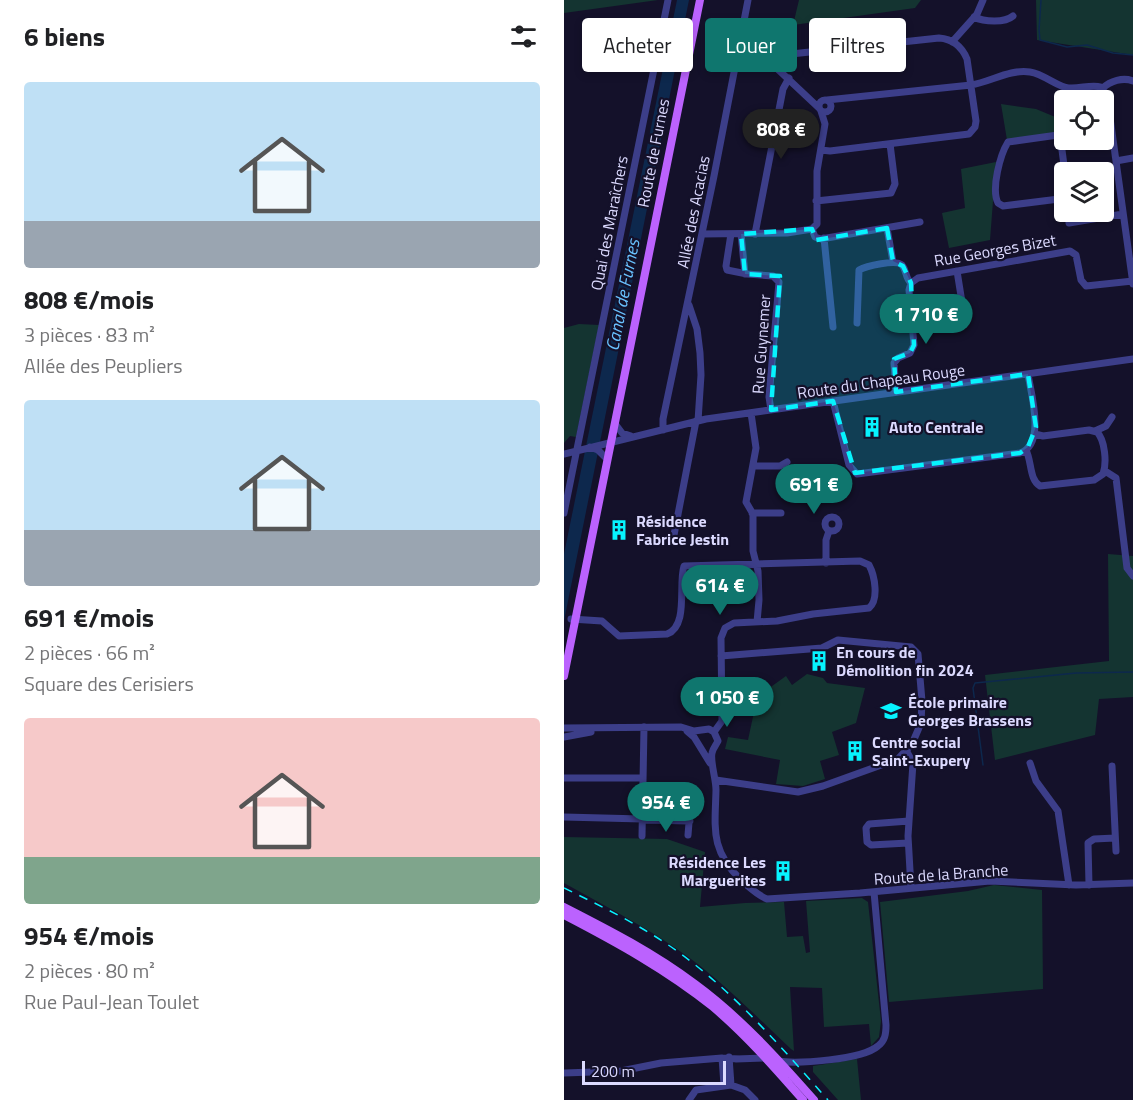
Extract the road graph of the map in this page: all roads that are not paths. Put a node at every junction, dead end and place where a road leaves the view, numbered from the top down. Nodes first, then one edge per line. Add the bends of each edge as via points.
1 (668, 0) edge
2 (700, 0) edge
3 (748, 0) edge
4 (983, 0) edge
5 (1013, 16) dead end
6 (974, 17) junction
7 (745, 18) edge
8 (952, 42) junction
9 (797, 53) edge
10 (734, 72) edge
11 (782, 72) edge
12 (789, 78) junction
13 (1133, 81) edge
14 (971, 85) junction
15 (1102, 88) joint
16 (800, 90) junction
17 (828, 104) junction
18 (820, 109) junction
19 (824, 132) junction
20 (1054, 136) edge
21 (890, 144) junction
22 (821, 150) junction
23 (1113, 150) edge
24 (1133, 158) edge
25 (1116, 161) junction
26 (1054, 200) edge
27 (816, 201) junction
28 (1123, 214) junction
29 (920, 222) dead end
30 (1070, 224) dead end
31 (888, 228) junction
32 (812, 230) junction
33 (702, 234) junction
34 (731, 234) junction
35 (741, 234) junction
36 (755, 234) junction
37 (824, 238) junction
38 (893, 262) junction
39 (957, 271) junction
40 (745, 274) junction
41 (911, 283) junction
42 (1133, 283) edge
43 (690, 296) junction
44 (685, 317) junction
45 (694, 318) junction
46 (965, 321) dead end
47 (857, 323) dead end
48 (833, 327) dead end
49 (629, 348) junction
50 (1133, 359) edge
51 (1028, 374) junction
52 (896, 392) junction
53 (833, 401) junction
54 (771, 410) junction
55 (751, 413) junction
56 (1112, 417) dead end
57 (695, 422) junction
58 (616, 425) junction
59 (663, 430) junction
60 (1095, 431) junction
61 (1035, 434) junction
62 (634, 436) junction
63 (605, 447) junction
64 (1026, 450) junction
65 (578, 451) junction
66 (564, 454) edge
67 (788, 462) dead end
68 (753, 466) junction
69 (1105, 471) junction
70 (564, 513) edge
71 (752, 513) junction
72 (781, 513) dead end
73 (829, 531) dead end
74 (674, 535) dead end
75 (757, 563) junction
76 (826, 563) junction
77 (1133, 576) edge
78 (573, 620) junction
79 (760, 622) junction
80 (564, 654) edge
81 (721, 656) junction
82 (564, 676) edge
83 (614, 727) junction
84 (644, 727) junction
85 (676, 727) junction
86 (564, 728) edge
87 (703, 730) junction
88 (714, 732) junction
89 (564, 737) edge
90 (699, 745) junction
91 (714, 748) junction
92 (907, 752) junction
93 (1030, 763) dead end
94 (1112, 766) dead end
95 (564, 778) edge
96 (643, 778) junction
97 (716, 778) junction
98 (643, 791) junction
99 (687, 791) dead end
100 (690, 810) dead end
101 (564, 817) edge
102 (642, 819) junction
103 (690, 821) junction
104 (909, 821) junction
105 (642, 836) dead end
106 (688, 836) dead end
107 (1115, 838) junction
108 (908, 843) junction
109 (1116, 851) dead end
110 (1133, 883) edge
111 (1069, 885) junction
112 (1089, 885) junction
113 (911, 888) junction
114 (874, 892) junction
115 (564, 907) edge
116 (567, 916) edge
117 (729, 1058) junction
118 (771, 1059) junction
119 (564, 1073) edge
120 (728, 1085) junction
121 (747, 1097) edge
122 (689, 1100) edge
123 (755, 1100) edge
124 (803, 1100) edge
125 (814, 1100) edge

1 - 65 street, Quai des Maraîchers
2 - 49 main road, Route de Furnes
3 - 7 street, Allée des Acacias
4 - 6 street
5 - 6 street via 1006,20
6 - 8 street
8 - 9 street via 938,39
8 - 14 street via 965,55
10 - 33 street, Allée des Acacias
11 - 12 street
12 - 16 street
12 - 36 street via 783,89
13 - 15 street via 1113,81
14 - 15 street via 1026,72 1066,88
14 - 17 street
14 - 21 street via 976,123 969,134
16 - 17 street
16 - 18 street
17 - 18 street via 819,103
17 - 18 street via 827,112
17 - 19 street
18 - 19 street via 825,119
19 - 22 street
20 - 26 street via 1008,142 999,165 995,199 1005,206
21 - 22 street
21 - 27 street via 895,184 891,193
22 - 27 street
23 - 25 street
24 - 25 street
25 - 28 street
27 - 32 street via 816,224
28 - 30 street
28 - 42 street
29 - 31 street
31 - 37 street
31 - 38 street
32 - 36 street
32 - 37 street via 815,237
33 - 34 street
33 - 43 street, Allée des Acacias
34 - 35 street
34 - 40 street via 726,269
35 - 36 street
35 - 40 street
37 - 48 street
38 - 41 street via 903,266
38 - 47 street via 858,271
39 - 41 street, Rue Georges Bizet via 918,278
39 - 42 street, Rue Georges Bizet via 1070,251 1076,255 1086,286
39 - 46 street
40 - 54 street, Rue Guynemer via 773,276 779,282
41 - 52 street via 914,347 894,363
43 - 44 street, Allée des Acacias
43 - 45 street
44 - 45 street
44 - 59 street, Allée des Acacias
45 - 57 street via 701,365
49 - 58 main road, Route de Furnes
49 - 63 main road, Route de Furnes
50 - 51 street, Route du Chapeau Rouge
51 - 52 street, Route du Chapeau Rouge
51 - 61 street
52 - 53 street, Route du Chapeau Rouge
53 - 54 street, Route du Chapeau Rouge
53 - 64 street via 849,465 857,474
54 - 55 street, Route du Chapeau Rouge
55 - 57 street, Route du Chapeau Rouge
55 - 68 street via 756,447
56 - 60 street
57 - 59 street, Route du Chapeau Rouge
57 - 74 street
58 - 62 street via 623,434
58 - 63 main road, Route de Furnes
59 - 62 street, Route du Chapeau Rouge
60 - 61 street
60 - 69 street via 1101,436
61 - 64 street
62 - 63 street, Route du Chapeau Rouge
63 - 65 street, Route du Chapeau Rouge
63 - 78 main road, Route de Furnes
63 - 78 main road, Route de Furnes
64 - 69 street via 1034,481 1042,486 1096,480
65 - 66 street, Route du Chapeau Rouge
65 - 70 street, Quai des Maraîchers
67 - 68 street via 780,466
68 - 71 street via 746,502
69 - 77 street via 1116,478 1127,568
71 - 72 street
71 - 75 street
73 - 76 street
75 - 76 street
75 - 78 street via 684,566 678,625 667,634 619,636 602,621
75 - 79 street
76 - 79 street via 868,564 872,571 873,605 865,610
78 - 80 main road, Route de Furnes
78 - 82 main road, Route de Furnes
79 - 81 street via 726,627 721,635
81 - 88 street via 722,720
81 - 92 street via 822,648 838,640 914,649 918,654 922,706 920,729
83 - 84 street
83 - 86 street
83 - 89 street
84 - 85 street
84 - 96 street
85 - 87 street
85 - 90 street via 691,734
87 - 88 street
87 - 90 street via 698,735
88 - 91 street via 718,741
90 - 91 street via 708,751
90 - 97 street
91 - 97 street via 711,757
92 - 97 street via 880,767 801,792
92 - 104 street via 913,763
93 - 111 street via 1036,781 1058,811
94 - 107 street
95 - 96 street
96 - 98 street
97 - 114 street, Route de la Branche via 718,848 732,871 753,890 770,899
98 - 99 street
98 - 102 street
100 - 103 street
101 - 102 street
102 - 103 street
102 - 105 street
103 - 106 street
104 - 108 street
104 - 108 street via 869,824 866,829 871,845
107 - 109 street
107 - 112 street via 1094,838 1089,842
108 - 113 street
110 - 112 street, Route de la Branche
111 - 112 street, Route de la Branche
111 - 113 street, Route de la Branche via 990,880
113 - 114 street, Route de la Branche
114 - 118 street via 886,1028 882,1042 871,1051 815,1061
115 - 118 main road via 645,950 691,980 734,1015
116 - 118 main road via 675,979
117 - 118 street
117 - 118 street
117 - 119 street
117 - 120 street
118 - 124 main road
118 - 125 main road
120 - 121 street
120 - 122 street via 696,1090
121 - 123 street

